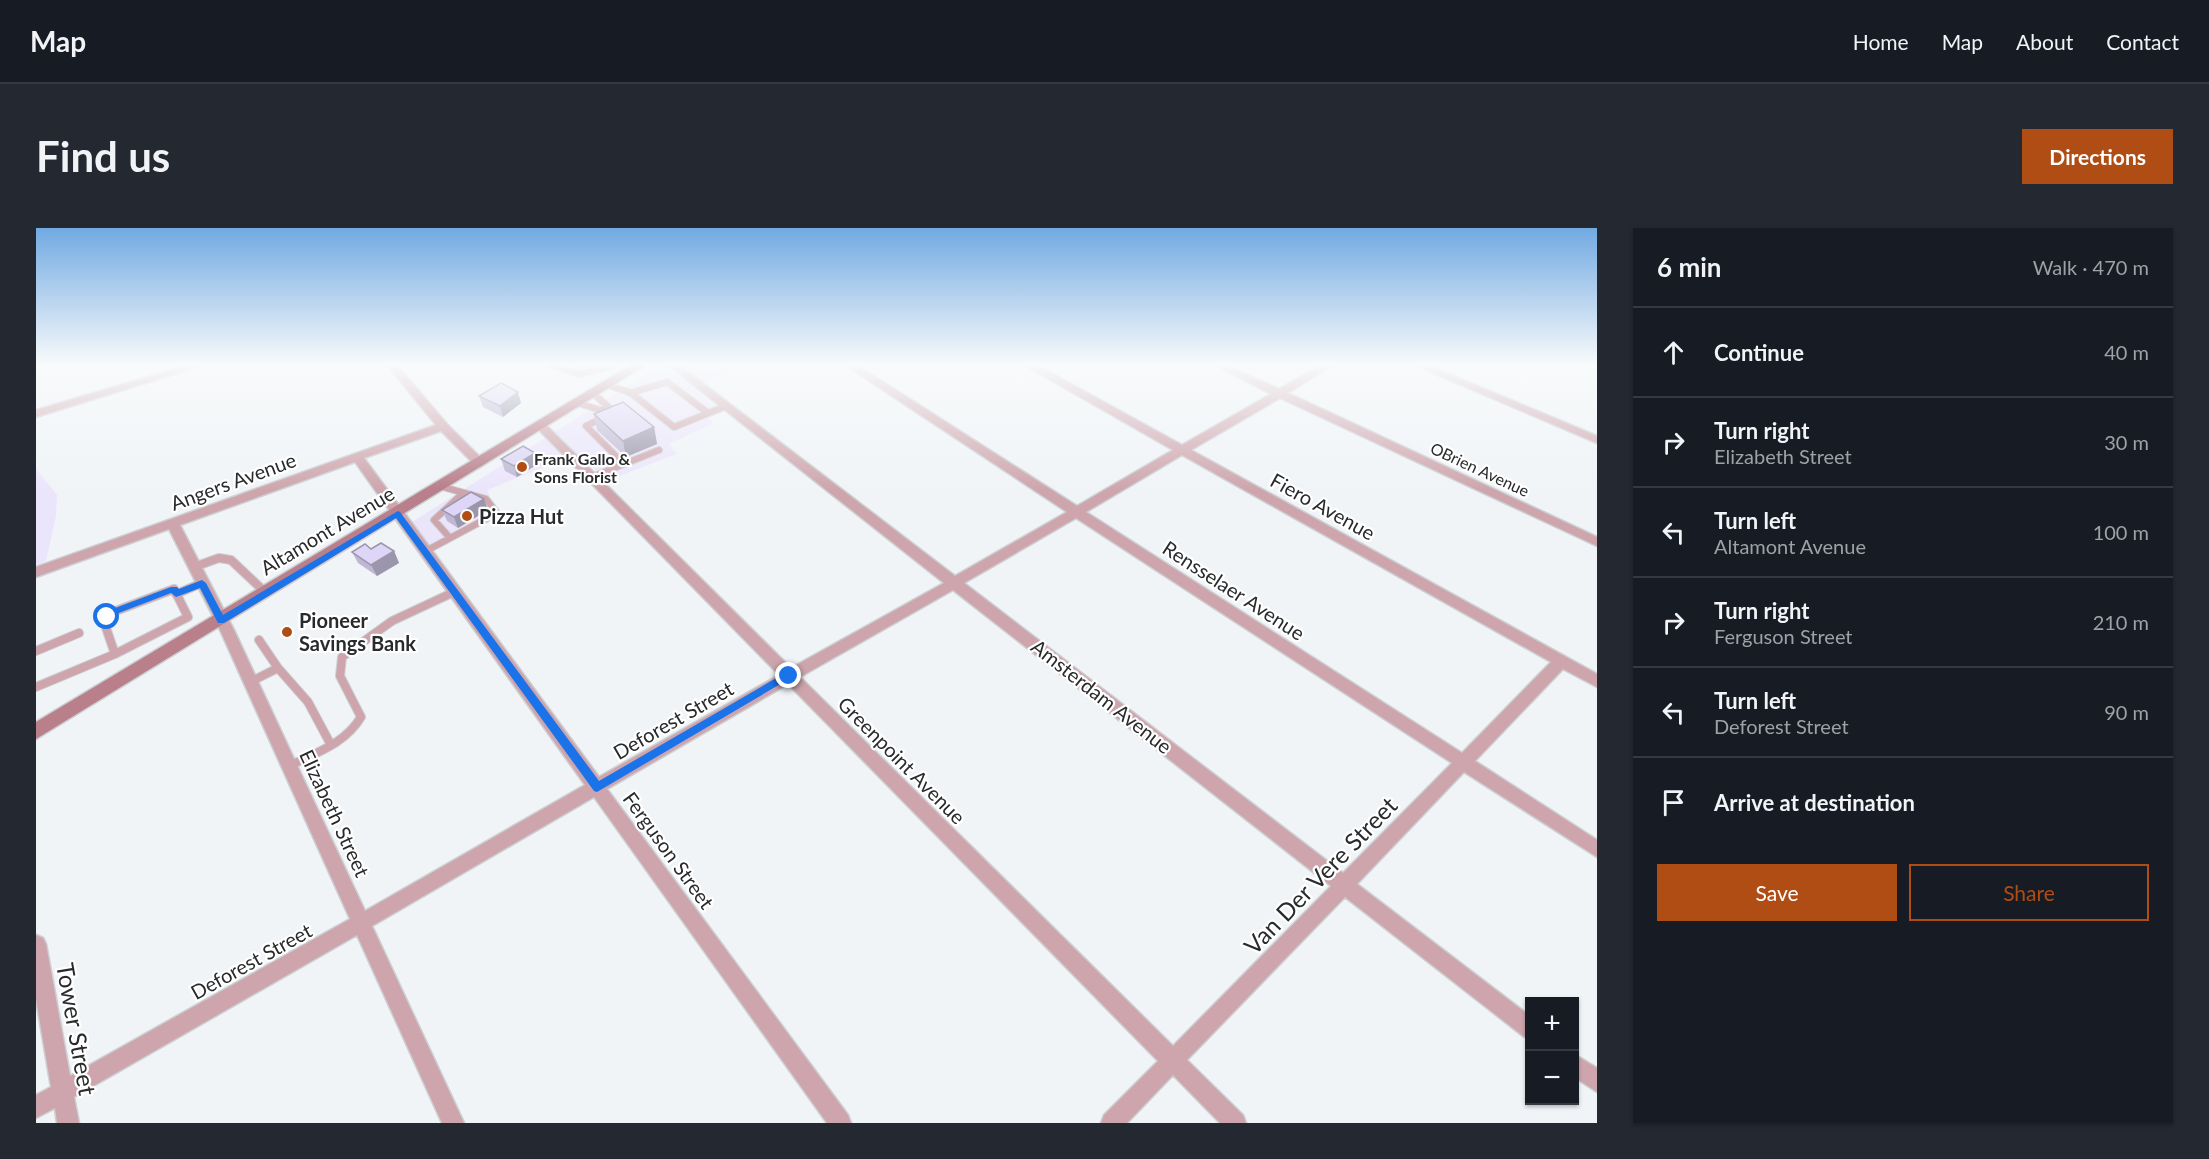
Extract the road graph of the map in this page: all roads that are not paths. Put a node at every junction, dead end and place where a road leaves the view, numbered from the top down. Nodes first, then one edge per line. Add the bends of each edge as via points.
1 (60, 407) edge
2 (428, 407) edge
3 (572, 407) edge
4 (590, 407) edge
5 (608, 407) edge
6 (647, 407) edge
7 (700, 407) edge
8 (724, 407) edge
9 (727, 407) edge
10 (915, 407) edge
11 (1104, 407) edge
12 (1255, 407) edge
13 (1308, 407) edge
14 (1518, 407) edge
15 (611, 409) junction
16 (708, 413) junction
17 (36, 414) edge
18 (443, 426) junction
19 (541, 426) junction
20 (1597, 440) edge
21 (659, 450) dead end
22 (1181, 450) junction
23 (357, 457) junction
24 (480, 463) junction
25 (624, 464) junction
26 (592, 477) junction
27 (442, 486) junction
28 (462, 494) junction
29 (1076, 511) junction
30 (398, 514) junction
31 (173, 523) junction
32 (450, 538) junction
33 (1597, 542) edge
34 (424, 552) junction
35 (194, 567) junction
36 (36, 572) edge
37 (956, 582) junction
38 (202, 583) junction
39 (175, 591) junction
40 (454, 592) junction
41 (266, 593) junction
42 (221, 621) junction
43 (80, 633) dead end
44 (259, 640) dead end
45 (36, 651) edge
46 (115, 655) junction
47 (1562, 661) junction
48 (278, 668) junction
49 (789, 676) junction
50 (1597, 681) edge
51 (250, 682) junction
52 (36, 687) edge
53 (36, 731) edge
54 (331, 745) junction
55 (1463, 761) junction
56 (289, 766) junction
57 (597, 788) junction
58 (1597, 849) edge
59 (1345, 885) junction
60 (361, 923) junction
61 (36, 944) edge
62 (1525, 1025) edge
63 (1173, 1061) junction
64 (1579, 1067) edge
65 (1597, 1081) edge
66 (62, 1092) junction
67 (36, 1107) edge
68 (68, 1123) edge
69 (453, 1123) edge
70 (840, 1123) edge
71 (1112, 1123) edge
72 (1235, 1123) edge

1 - 17 street
2 - 18 street
3 - 19 main road, Altamont Avenue
4 - 15 lane
5 - 15 lane
6 - 16 lane via 674,427
7 - 16 lane
8 - 16 lane
9 - 37 street, Amsterdam Avenue
10 - 29 street, Rensselaer Avenue
11 - 22 street, Fiero Avenue
12 - 22 street, Deforest Street
13 - 33 street, OBrien Avenue
14 - 20 street
15 - 25 lane via 614,412 586,426
18 - 23 street, Angers Avenue
18 - 24 street
19 - 24 main road, Altamont Avenue
19 - 26 street, Greenpoint Avenue
21 - 25 lane
22 - 29 street, Deforest Street
22 - 47 street, Fiero Avenue
23 - 30 street, Ferguson Street
23 - 31 street, Angers Avenue
24 - 27 main road, Altamont Avenue
25 - 26 lane
26 - 49 street, Greenpoint Avenue
27 - 28 lane
27 - 30 main road, Altamont Avenue
28 - 32 lane via 434,520
28 - 32 lane via 486,499 497,513
29 - 37 street, Deforest Street
29 - 55 street, Rensselaer Avenue
30 - 34 street, Ferguson Street
30 - 41 main road, Altamont Avenue
31 - 35 street, Elizabeth Street
31 - 36 street, Angers Avenue
32 - 34 lane
34 - 40 street, Ferguson Street
35 - 38 street, Elizabeth Street
35 - 41 lane via 219,558 231,560
37 - 49 street, Deforest Street
37 - 59 street, Amsterdam Avenue
38 - 39 lane
38 - 42 street, Elizabeth Street
39 - 46 lane via 188,617
39 - 46 lane via 107,617 104,622
40 - 54 lane via 386,625 342,657 340,676 362,717 357,728
40 - 57 street, Ferguson Street
41 - 42 main road, Altamont Avenue
42 - 51 street, Elizabeth Street
42 - 53 main road, Altamont Avenue
43 - 45 lane
44 - 48 lane
46 - 52 lane
47 - 50 street, Fiero Avenue
47 - 55 street, Van Der Vere Street
48 - 51 lane
48 - 54 lane via 308,702
49 - 57 street, Deforest Street
49 - 63 street, Greenpoint Avenue
51 - 56 street, Elizabeth Street
54 - 56 lane
55 - 58 street, Rensselaer Avenue
55 - 59 street, Van Der Vere Street
56 - 60 street, Elizabeth Street
57 - 60 street, Deforest Street
57 - 70 street, Ferguson Street
59 - 62 street, Amsterdam Avenue
59 - 63 street, Van Der Vere Street
60 - 66 street, Deforest Street
60 - 69 street, Elizabeth Street
61 - 66 street, Tower Street
63 - 71 street, Van Der Vere Street
63 - 72 street, Greenpoint Avenue
64 - 65 street
66 - 67 street, Deforest Street
66 - 68 street, Tower Street

